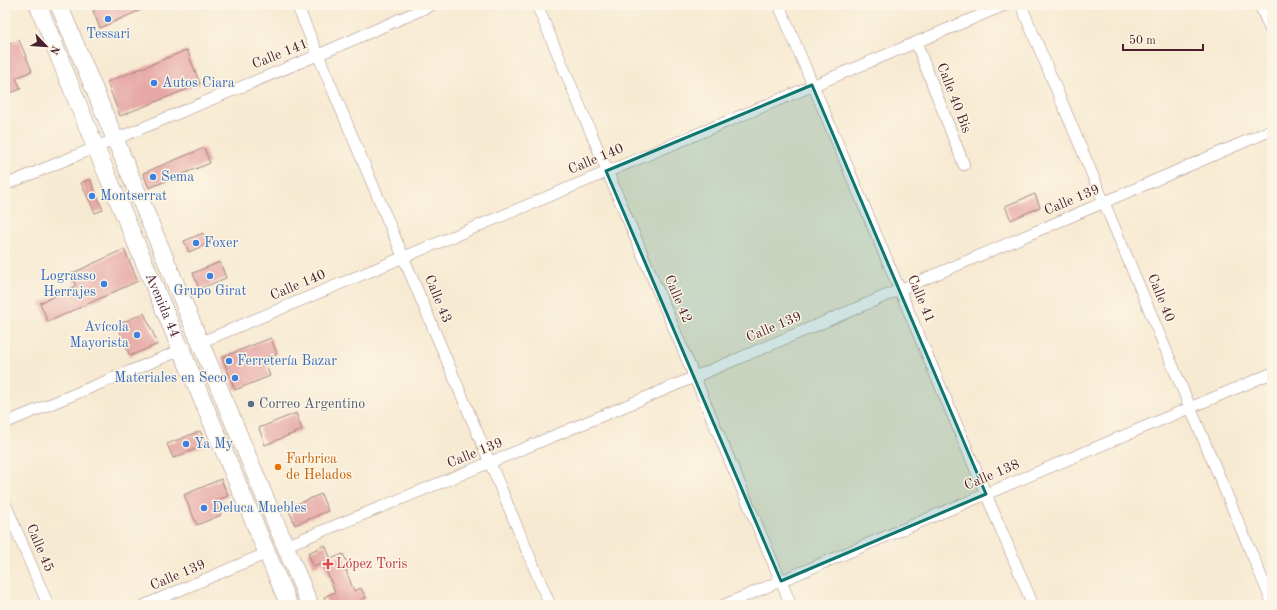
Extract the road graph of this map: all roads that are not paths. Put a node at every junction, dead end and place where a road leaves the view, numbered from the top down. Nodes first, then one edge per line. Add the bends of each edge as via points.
1 (38, 5) edge
2 (59, 5) edge
3 (297, 5) edge
4 (432, 5) edge
5 (537, 5) edge
6 (779, 5) edge
7 (1005, 5) edge
8 (1021, 5) edge
9 (1260, 5) edge
10 (1272, 34) edge
11 (916, 42) junction
12 (318, 55) junction
13 (812, 85) junction
14 (1272, 130) edge
15 (114, 138) junction
16 (95, 146) junction
17 (964, 165) dead end
18 (606, 171) junction
19 (5, 185) edge
20 (1105, 202) junction
21 (404, 257) junction
22 (900, 289) junction
23 (199, 343) junction
24 (180, 350) junction
25 (1272, 373) edge
26 (696, 377) junction
27 (1190, 407) junction
28 (5, 423) edge
29 (489, 464) junction
30 (986, 494) junction
31 (5, 502) edge
32 (285, 546) junction
33 (267, 553) junction
34 (781, 581) junction
35 (1272, 602) edge
36 (48, 605) edge
37 (145, 605) edge
38 (290, 605) edge
39 (310, 605) edge
40 (550, 605) edge
41 (724, 605) edge
42 (791, 605) edge
43 (1033, 605) edge

1 - 16 highway, Avenida 44
2 - 15 highway, Avenida 44
3 - 12 street, Calle 43
4 - 12 street, Calle 141
5 - 18 street, Calle 42
6 - 13 street, Calle 41
7 - 11 street, Calle 140
8 - 20 street, Calle 40
9 - 10 street
11 - 13 street, Calle 140
11 - 17 street, Calle 40 Bis
12 - 15 street, Calle 141
12 - 21 street, Calle 43
13 - 18 street, Calle 140
13 - 22 street, Calle 41
14 - 20 street, Calle 139
15 - 16 street, Calle 141
15 - 23 highway, Avenida 44
16 - 19 street, Calle 141
16 - 24 highway, Avenida 44
18 - 21 street, Calle 140
18 - 26 street, Calle 42
20 - 22 street, Calle 139
20 - 27 street, Calle 40
21 - 23 street, Calle 140
21 - 29 street, Calle 43
22 - 26 street, Calle 139
22 - 30 street, Calle 41
23 - 32 highway, Avenida 44
24 - 28 street
24 - 33 highway, Avenida 44
25 - 27 street, Calle 138
26 - 29 street, Calle 139
26 - 34 street, Calle 42
27 - 30 street, Calle 138
27 - 35 street, Calle 40
29 - 32 street, Calle 139
29 - 40 street, Calle 43
30 - 34 street, Calle 138
30 - 43 street, Calle 41
31 - 36 street, Calle 45
32 - 39 highway, Avenida 44
33 - 37 street, Calle 139
33 - 38 highway, Avenida 44
34 - 41 street, Calle 138
34 - 42 street, Calle 42

